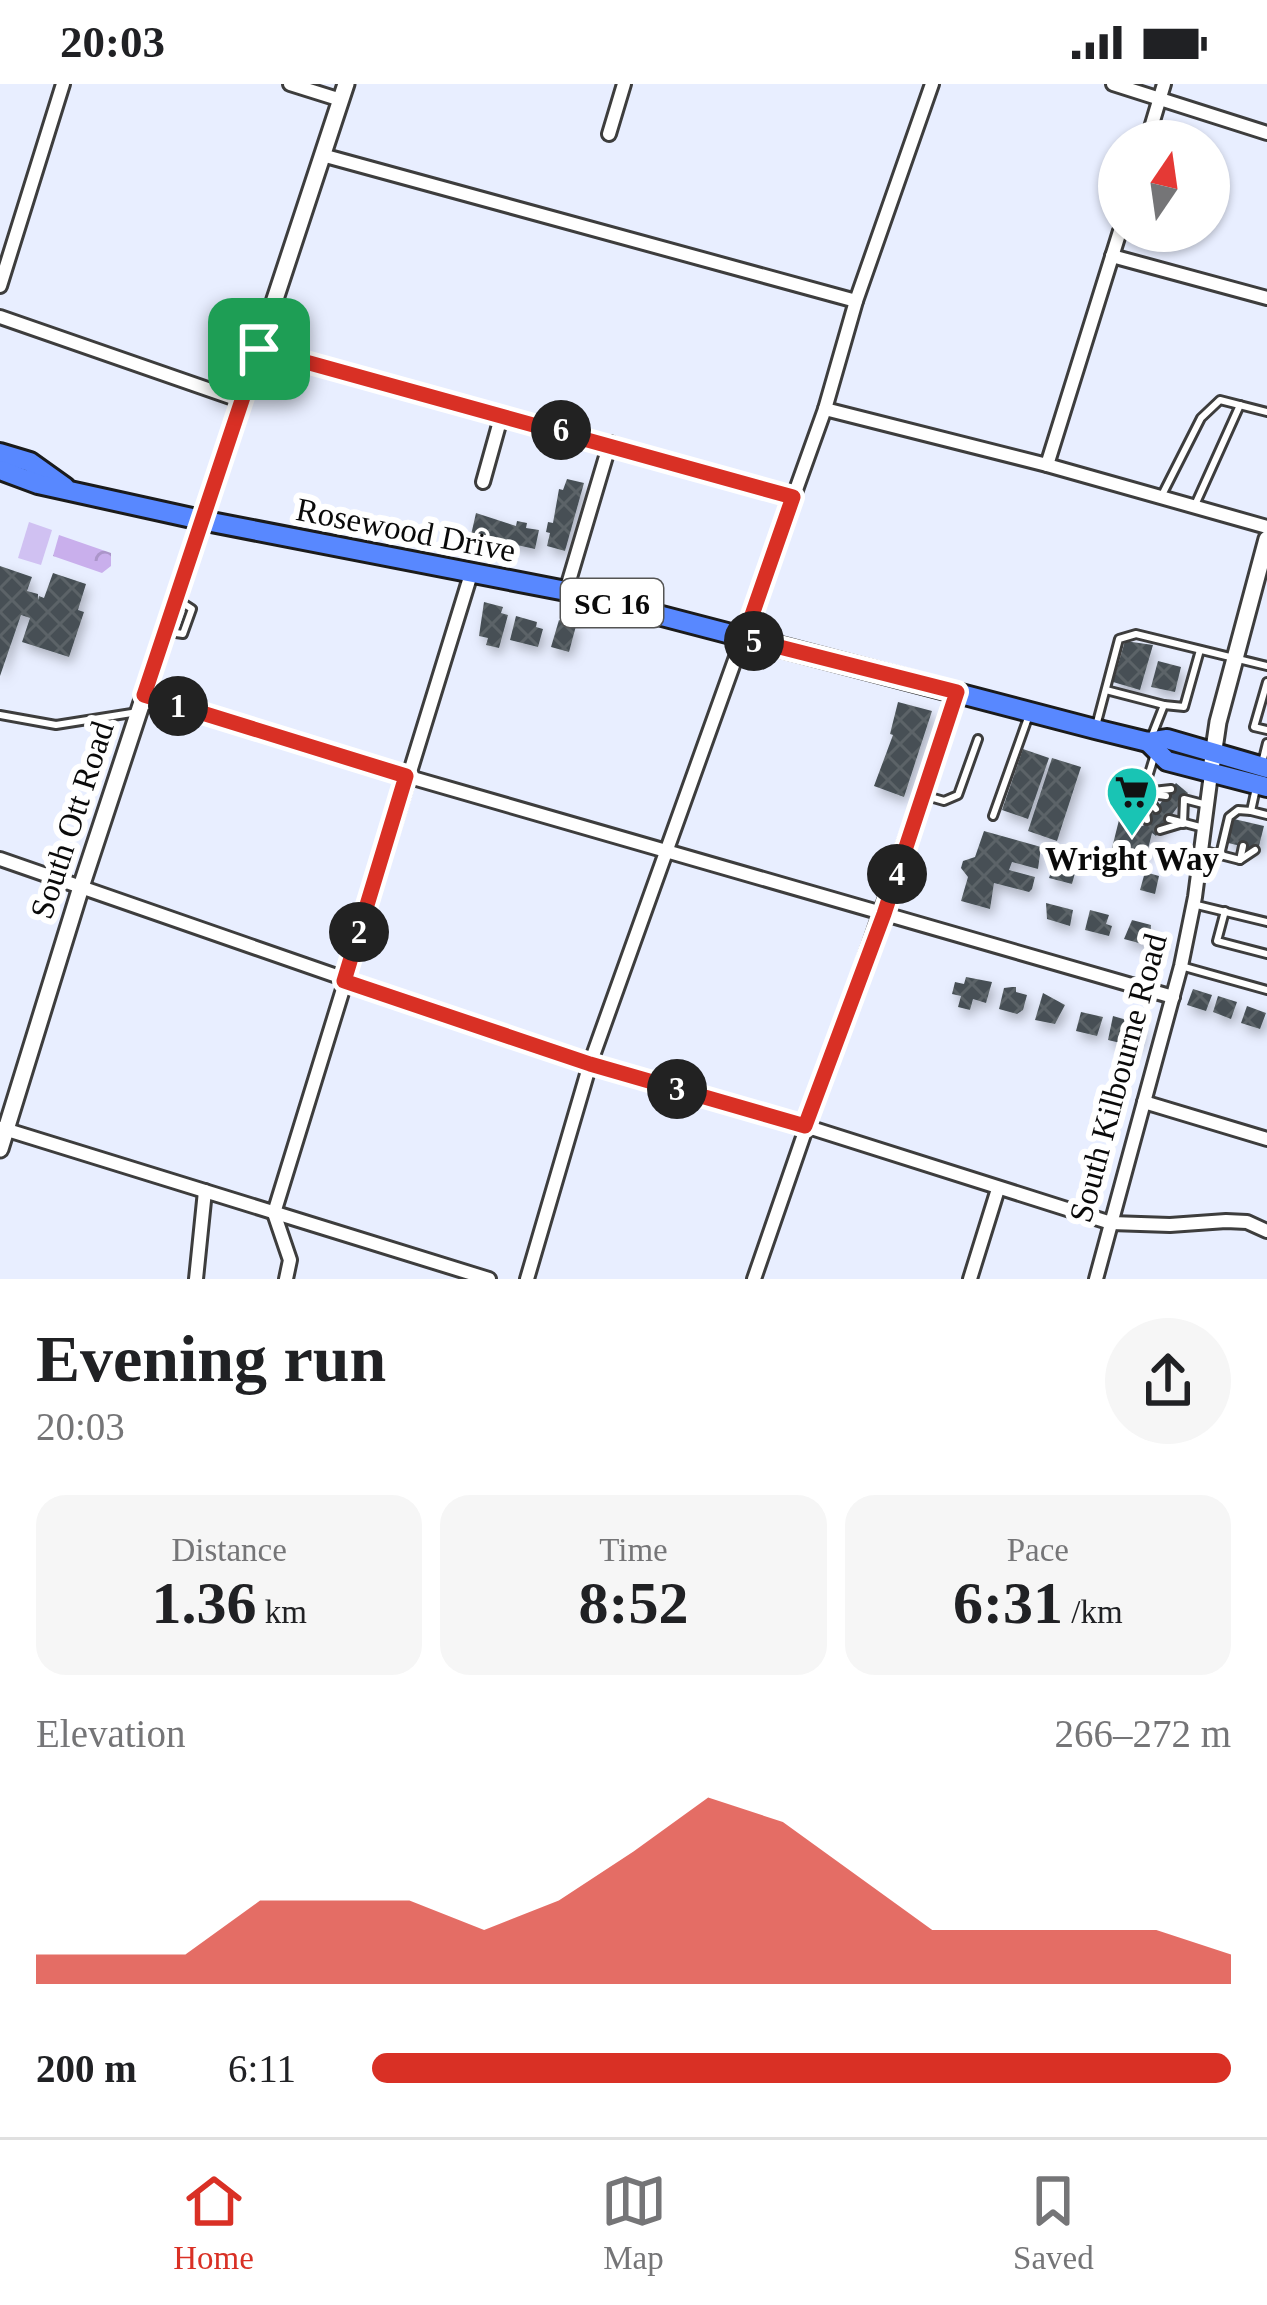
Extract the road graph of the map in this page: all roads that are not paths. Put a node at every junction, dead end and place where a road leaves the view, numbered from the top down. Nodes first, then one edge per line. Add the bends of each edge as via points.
1 (63, 84) edge
2 (290, 84) edge
3 (624, 84) edge
4 (932, 84) edge
5 (1113, 84) edge
6 (1165, 84) edge
7 (344, 92) edge
8 (1159, 99) junction
9 (1153, 120) edge
10 (1267, 133) edge
11 (609, 134) dead end
12 (322, 155) junction
13 (1113, 252) edge
14 (1112, 256) junction
15 (0, 286) edge
16 (1267, 298) edge
17 (856, 302) junction
18 (0, 317) edge
19 (259, 349) junction
20 (242, 400) junction
21 (1240, 405) junction
22 (825, 409) junction
23 (1267, 412) edge
24 (502, 414) junction
25 (610, 443) junction
26 (0, 453) edge
27 (1047, 465) junction
28 (0, 470) edge
29 (483, 482) dead end
30 (69, 490) junction
31 (793, 497) junction
32 (1160, 497) junction
33 (1194, 506) junction
34 (201, 520) junction
35 (1267, 527) edge
36 (1267, 539) edge
37 (471, 574) junction
38 (566, 591) junction
39 (744, 638) junction
40 (1200, 650) junction
41 (1235, 658) junction
42 (1267, 666) edge
43 (1267, 682) edge
44 (1106, 690) junction
45 (957, 692) junction
46 (141, 704) junction
47 (1164, 704) junction
48 (1030, 712) junction
49 (0, 715) edge
50 (1095, 729) junction
51 (1267, 730) edge
52 (978, 739) dead end
53 (1267, 743) edge
54 (1152, 747) junction
55 (1214, 750) junction
56 (1211, 774) junction
57 (406, 776) junction
58 (1263, 776) edge
59 (1143, 793) junction
60 (1168, 793) dead end
61 (923, 795) junction
62 (1207, 805) junction
63 (1179, 806) dead end
64 (1156, 808) dead end
65 (1251, 811) junction
66 (993, 815) dead end
67 (1267, 815) edge
68 (1169, 819) dead end
69 (1147, 820) dead end
70 (1249, 823) dead end
71 (1183, 824) junction
72 (1261, 826) dead end
73 (1204, 828) junction
74 (1160, 830) dead end
75 (1243, 847) dead end
76 (1201, 850) junction
77 (1255, 850) dead end
78 (669, 852) junction
79 (1220, 855) junction
80 (0, 859) edge
81 (1240, 860) junction
82 (81, 887) junction
83 (1193, 904) junction
84 (1225, 911) junction
85 (884, 914) junction
86 (1267, 922) edge
87 (1267, 954) edge
88 (1181, 965) junction
89 (344, 981) junction
90 (1267, 990) edge
91 (1173, 997) junction
92 (590, 1064) junction
93 (1144, 1102) junction
94 (805, 1126) junction
95 (3, 1128) edge
96 (1267, 1139) edge
97 (0, 1149) edge
98 (998, 1190) junction
99 (205, 1191) junction
100 (274, 1213) junction
101 (1111, 1222) junction
102 (1267, 1231) edge
103 (196, 1279) edge
104 (286, 1279) edge
105 (489, 1279) edge
106 (527, 1279) edge
107 (754, 1279) edge
108 (970, 1279) edge
109 (1096, 1279) edge

1 - 15 street
2 - 7 street
3 - 11 street
4 - 17 street
5 - 8 street
6 - 8 street
7 - 12 street, South Ott Road
8 - 9 street
8 - 10 street
12 - 17 street
12 - 19 street, South Ott Road
13 - 14 street
14 - 16 street
14 - 27 street
17 - 22 street
18 - 20 street
19 - 20 street, South Ott Road
19 - 24 street
20 - 34 street, South Ott Road
21 - 23 lane
21 - 32 lane via 1220,400 1201,418
21 - 33 lane
22 - 27 street
22 - 31 street
24 - 25 street
24 - 29 street
25 - 31 street
25 - 38 street
26 - 30 main road, Rosewood Drive / SC 16 via 30,462
27 - 32 street
28 - 30 main road, Rosewood Drive / SC 16
30 - 34 main road, Rosewood Drive / SC 16
31 - 39 street
32 - 33 street
33 - 35 street
34 - 37 main road, Rosewood Drive / SC 16
34 - 46 street, South Ott Road
36 - 41 street, South Kilbourne Road
37 - 38 main road, Rosewood Drive / SC 16
37 - 57 street
38 - 39 main road, Rosewood Drive / SC 16
39 - 45 main road, Rosewood Drive / SC 16
39 - 78 street
40 - 41 lane
40 - 44 lane via 1136,634 1119,639
40 - 47 lane via 1184,707
41 - 42 lane
41 - 55 street, South Kilbourne Road
43 - 51 lane via 1254,727
44 - 47 lane
44 - 50 lane
45 - 48 main road, Rosewood Drive / SC 16
45 - 61 street
46 - 49 lane via 56,724
46 - 57 street
46 - 82 street, South Ott Road
47 - 54 lane
48 - 50 main road, Rosewood Drive / SC 16
48 - 66 lane
50 - 54 main road, Rosewood Drive / SC 16
52 - 61 lane via 958,795
53 - 58 lane
54 - 55 main road, Rosewood Drive / SC 16 via 1167,739
54 - 56 main road, Rosewood Drive / SC 16 via 1167,761
54 - 59 lane
55 - 56 street, South Kilbourne Road
55 - 58 main road, Rosewood Drive / SC 16
56 - 58 main road, Rosewood Drive / SC 16
56 - 62 street, South Kilbourne Road
57 - 78 street
57 - 89 street
58 - 65 lane
59 - 60 lane
59 - 64 lane
59 - 69 lane
61 - 85 street
62 - 71 lane via 1184,799
62 - 73 street, South Kilbourne Road
63 - 71 lane
65 - 67 lane
65 - 70 lane
65 - 72 lane
65 - 79 lane via 1229,817
68 - 71 lane
71 - 73 lane
71 - 74 lane
73 - 76 street, South Kilbourne Road
75 - 81 lane
76 - 79 lane
76 - 83 street, South Kilbourne Road
77 - 81 lane
78 - 85 street
78 - 92 street
79 - 81 lane
80 - 82 street
82 - 89 street
82 - 95 street, South Ott Road
83 - 84 lane
83 - 88 street, South Kilbourne Road
84 - 86 lane
84 - 87 lane via 1217,941
85 - 91 street
85 - 94 street
88 - 90 lane
88 - 91 street, South Kilbourne Road
89 - 92 street
89 - 100 street
91 - 93 street, South Kilbourne Road
92 - 94 street
92 - 106 street
93 - 96 street
93 - 101 street, South Kilbourne Road
94 - 98 street
94 - 107 street
95 - 97 street, South Ott Road
95 - 99 street
98 - 101 street
98 - 108 street
99 - 100 street
99 - 103 street
100 - 104 street via 290,1260
100 - 105 street
101 - 102 street via 1247,1222
101 - 109 street, South Kilbourne Road

